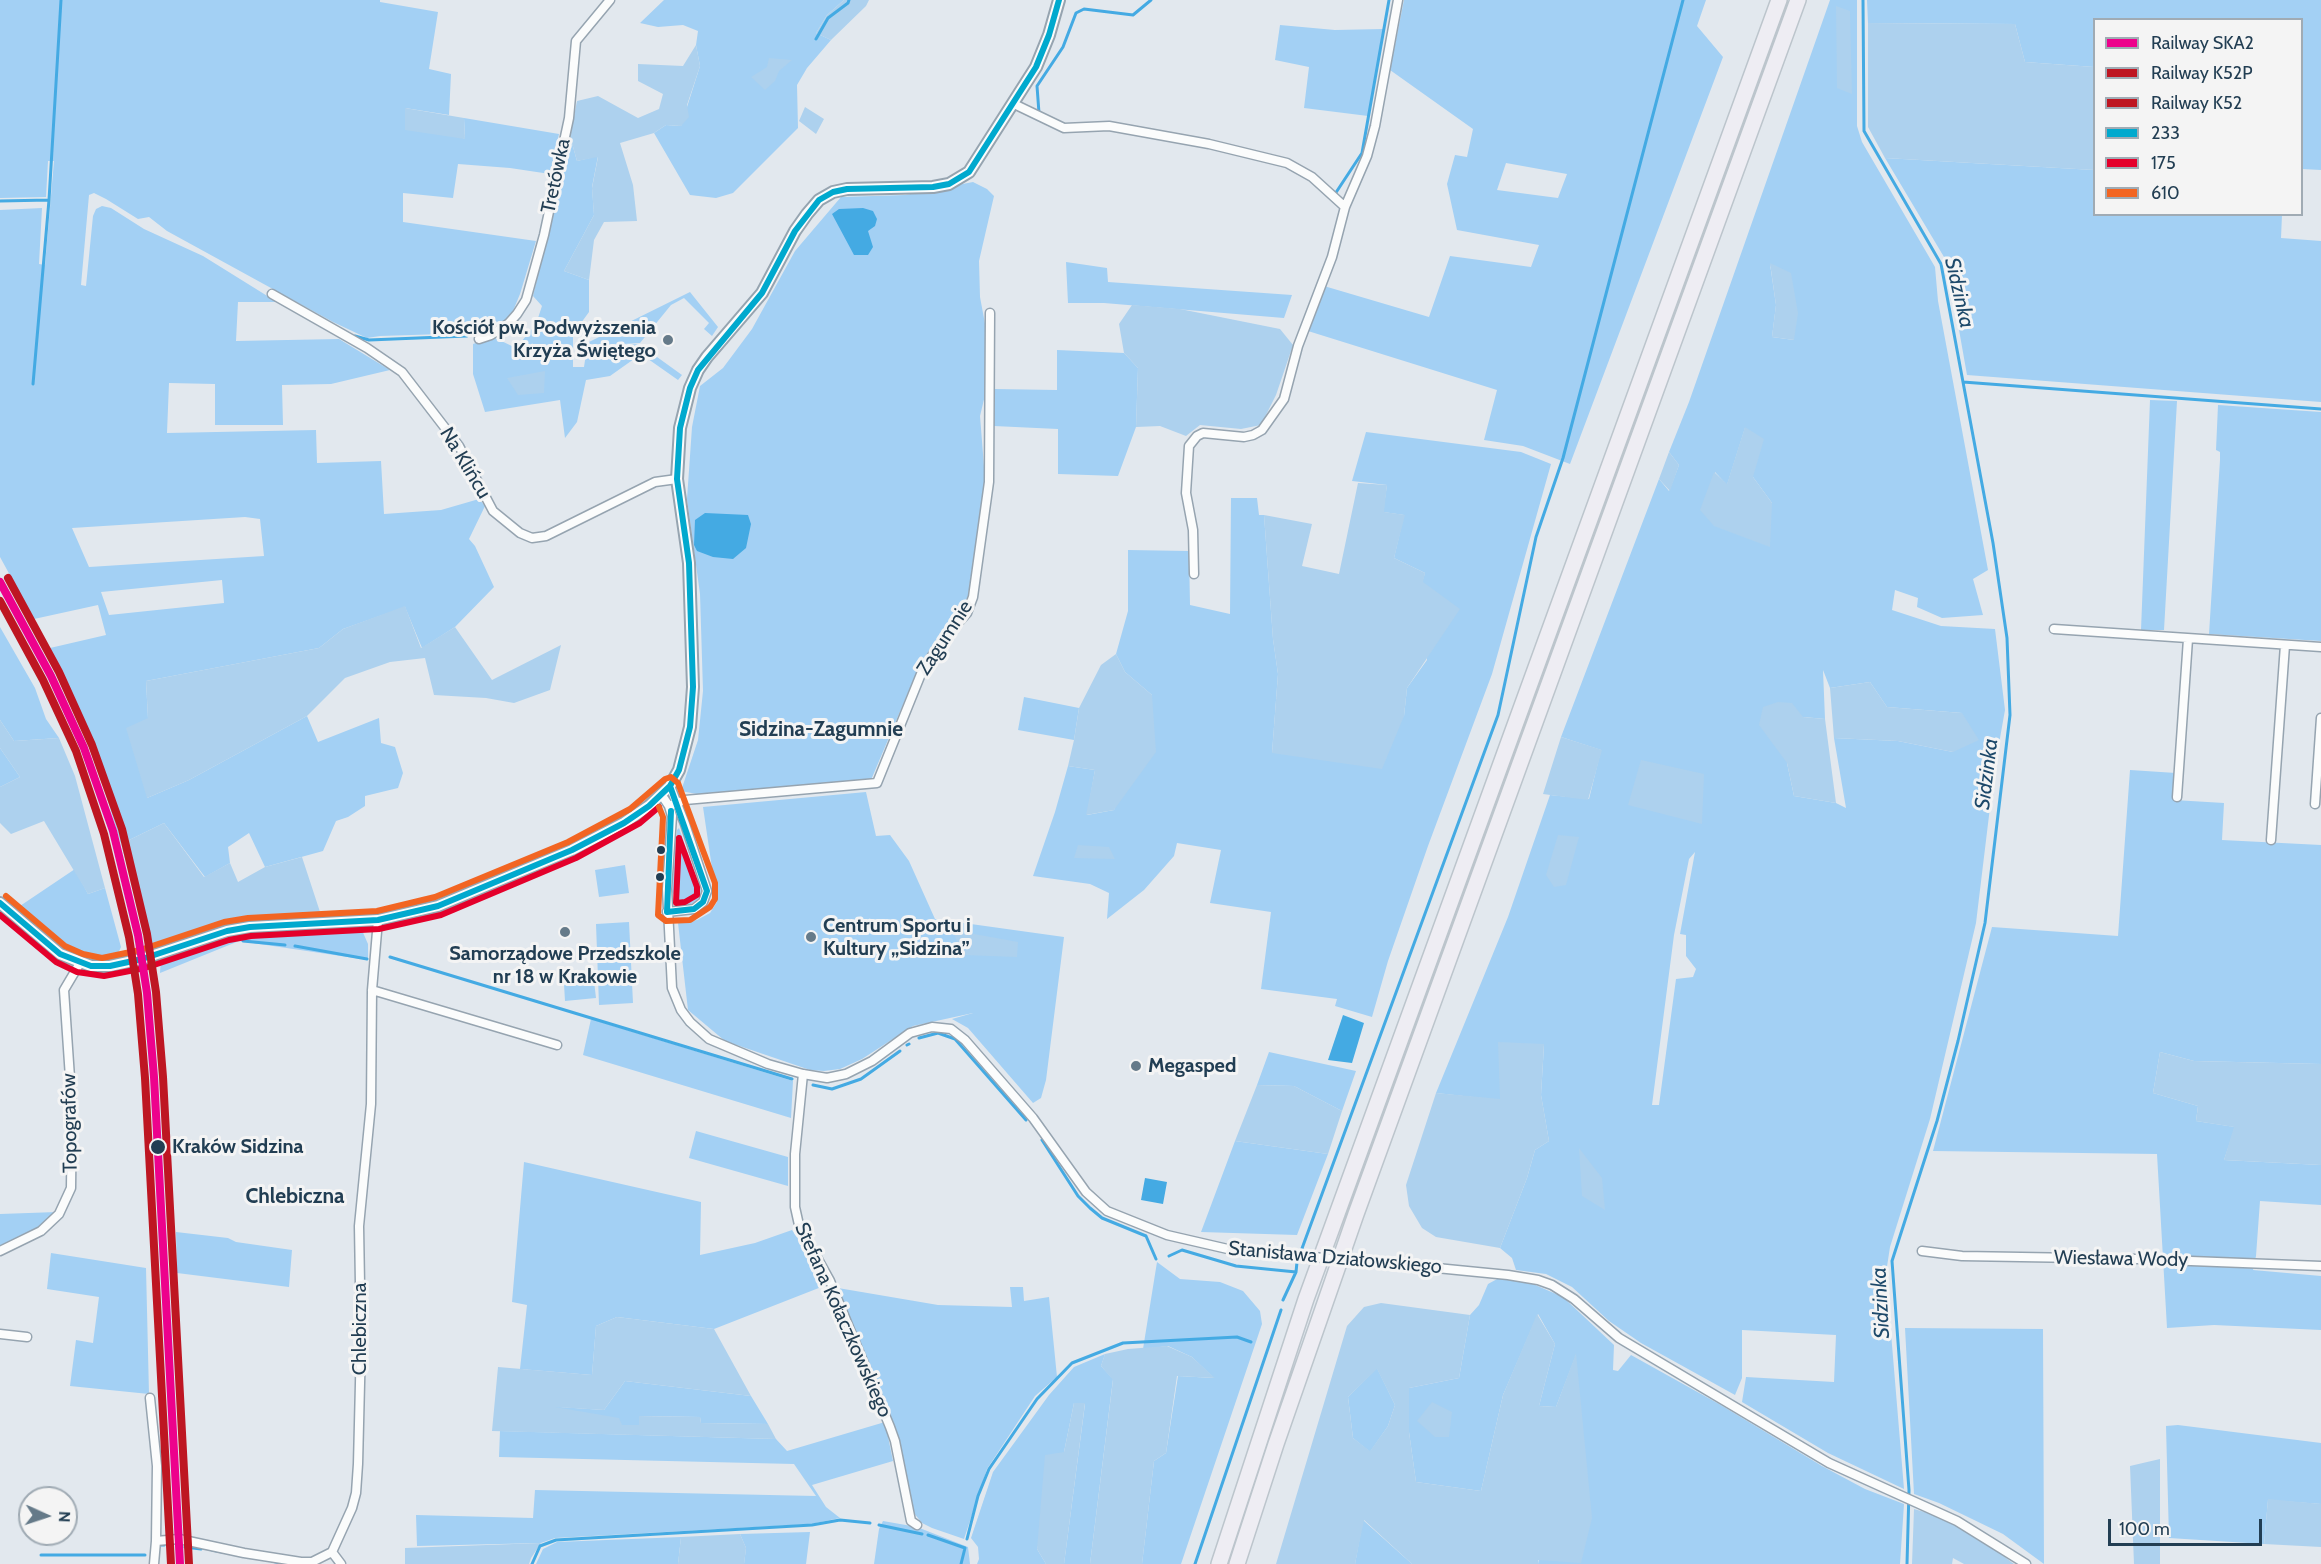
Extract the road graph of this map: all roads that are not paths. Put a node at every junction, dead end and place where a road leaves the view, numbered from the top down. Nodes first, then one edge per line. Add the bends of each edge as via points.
1 (610, 0) edge
2 (1059, 0) edge
3 (1398, 0) edge
4 (1779, 0) edge
5 (1798, 0) edge
6 (1014, 104) junction
7 (1345, 207) junction
8 (272, 294) dead end
9 (990, 313) dead end
10 (479, 339) dead end
11 (677, 479) junction
12 (1194, 574) dead end
13 (2054, 629) dead end
14 (2188, 639) junction
15 (2285, 645) junction
16 (2321, 647) edge
17 (2321, 718) edge
18 (670, 786) junction
19 (661, 794) junction
20 (2177, 797) dead end
21 (673, 804) junction
22 (2315, 804) dead end
23 (2271, 840) dead end
24 (0, 903) edge
25 (667, 912) junction
26 (378, 920) junction
27 (80, 963) junction
28 (372, 990) junction
29 (557, 1045) dead end
30 (803, 1074) junction
31 (0, 1251) edge
32 (1922, 1251) dead end
33 (2321, 1266) edge
34 (0, 1334) edge
35 (27, 1337) dead end
36 (150, 1398) dead end
37 (917, 1525) dead end
38 (156, 1541) junction
39 (332, 1552) junction
40 (154, 1564) edge
41 (341, 1564) edge
42 (1219, 1564) edge
43 (1237, 1564) edge
44 (2026, 1564) edge

1 - 10 street, Tretówka via 576,41 569,118 526,300 509,323
2 - 6 street via 1036,67
3 - 7 street via 1375,126
4 - 42 highway via 1306,1299
5 - 43 highway via 1349,1234
6 - 7 street via 1064,128 1108,126 1287,163 1312,177
6 - 11 street via 978,161 960,179 933,187 840,191 819,200 762,293 698,370 680,428
7 - 12 street via 1284,399 1262,430 1253,435 1203,433 1189,446 1186,493 1193,530
8 - 11 street, Na Klińcu via 402,372 459,446 494,511 520,533 532,538 546,536 656,482
9 - 21 street, Zagumnie via 989,482 973,597 967,613 923,669 877,783
11 - 18 street via 689,563 693,687 687,743
13 - 14 street
14 - 15 street
14 - 20 street
15 - 16 street
15 - 23 street
17 - 22 street
18 - 19 street
18 - 21 street, Stanisława Działowskiego
19 - 21 street, Stanisława Działowskiego
19 - 26 street via 629,820 563,854 438,906
21 - 25 street, Stanisława Działowskiego
21 - 25 street, Stanisława Działowskiego via 706,891 703,903 694,909
24 - 27 street via 60,954
25 - 30 street, Stanisława Działowskiego via 672,988 690,1022 731,1050
26 - 27 street via 227,930 119,965
26 - 28 street, Chlebiczna
27 - 31 street, Topografów via 64,990 72,1107 71,1188 58,1214 41,1232
28 - 29 street
28 - 39 street, Chlebiczna via 371,1104 359,1226 361,1343 356,1493
30 - 37 street, Stefana Kołaczkowskiego via 795,1154 799,1225 830,1281 890,1427 911,1521
30 - 44 street, Stanisława Działowskiego, bridge via 828,1078 846,1074 872,1061 910,1033 932,1027 951,1029 1033,1118 1086,1192 1107,1211 1189,1240 1244,1252 1509,1275 1552,1285 1619,1338 1829,1463 1957,1521
32 - 33 street, Wiesława Wody via 1962,1256
34 - 35 street
36 - 38 street via 157,1466
38 - 39 street via 179,1539 301,1562 312,1562
38 - 40 street
39 - 41 street

